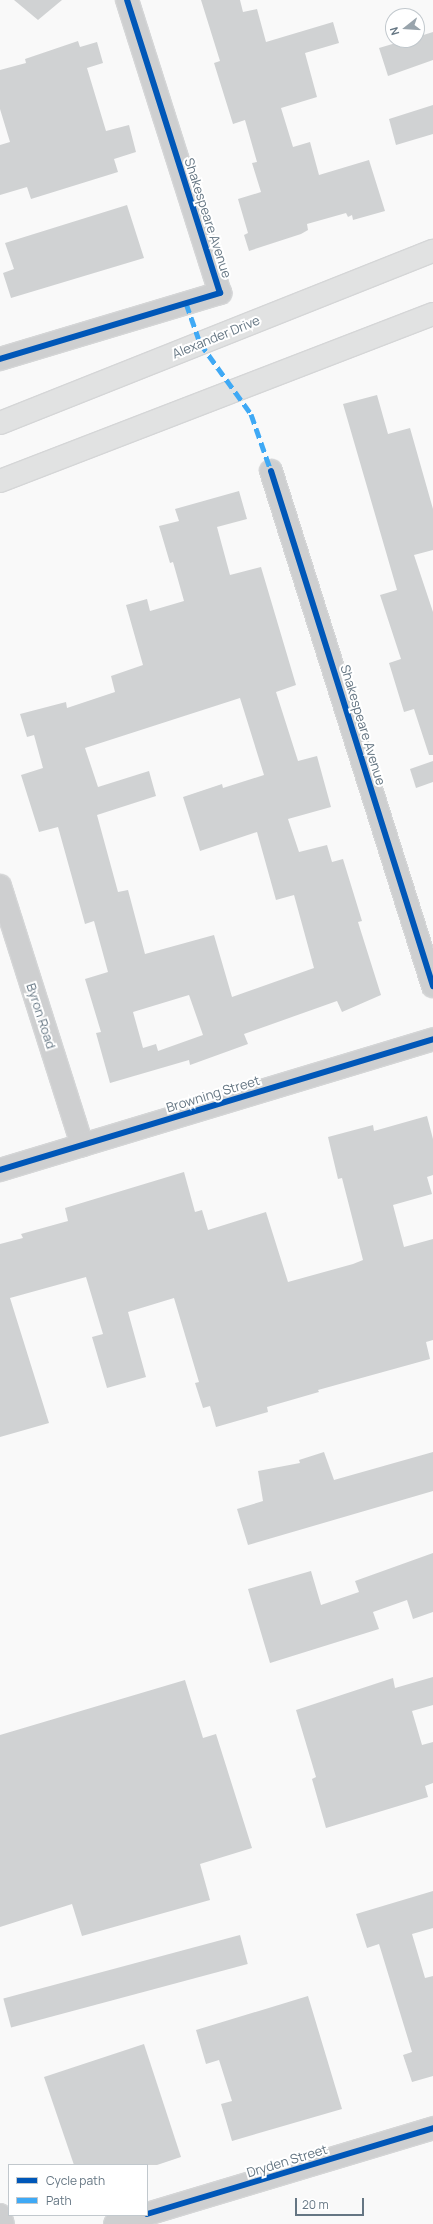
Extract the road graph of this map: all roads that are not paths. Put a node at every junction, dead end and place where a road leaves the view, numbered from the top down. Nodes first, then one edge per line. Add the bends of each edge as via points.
1 (127, 0) edge
2 (433, 251) edge
3 (433, 314) edge
4 (0, 359) edge
5 (0, 423) edge
6 (271, 471) dead end
7 (0, 481) edge
8 (0, 886) edge
9 (433, 986) edge
10 (433, 1039) edge
11 (82, 1145) junction
12 (0, 1170) edge
13 (433, 2128) edge
14 (148, 2214) edge
15 (0, 2215) edge
16 (142, 2216) edge
17 (3, 2224) edge
18 (114, 2224) edge

1 - 4 street, Shakespeare Avenue via 220,293
2 - 5 main road, Alexander Drive
3 - 7 main road
6 - 9 street, Shakespeare Avenue
8 - 11 street, Byron Road
10 - 11 street, Browning Street
11 - 12 street, Browning Street
13 - 14 street, Dryden Street
15 - 17 street
16 - 18 street, Dryden Street

